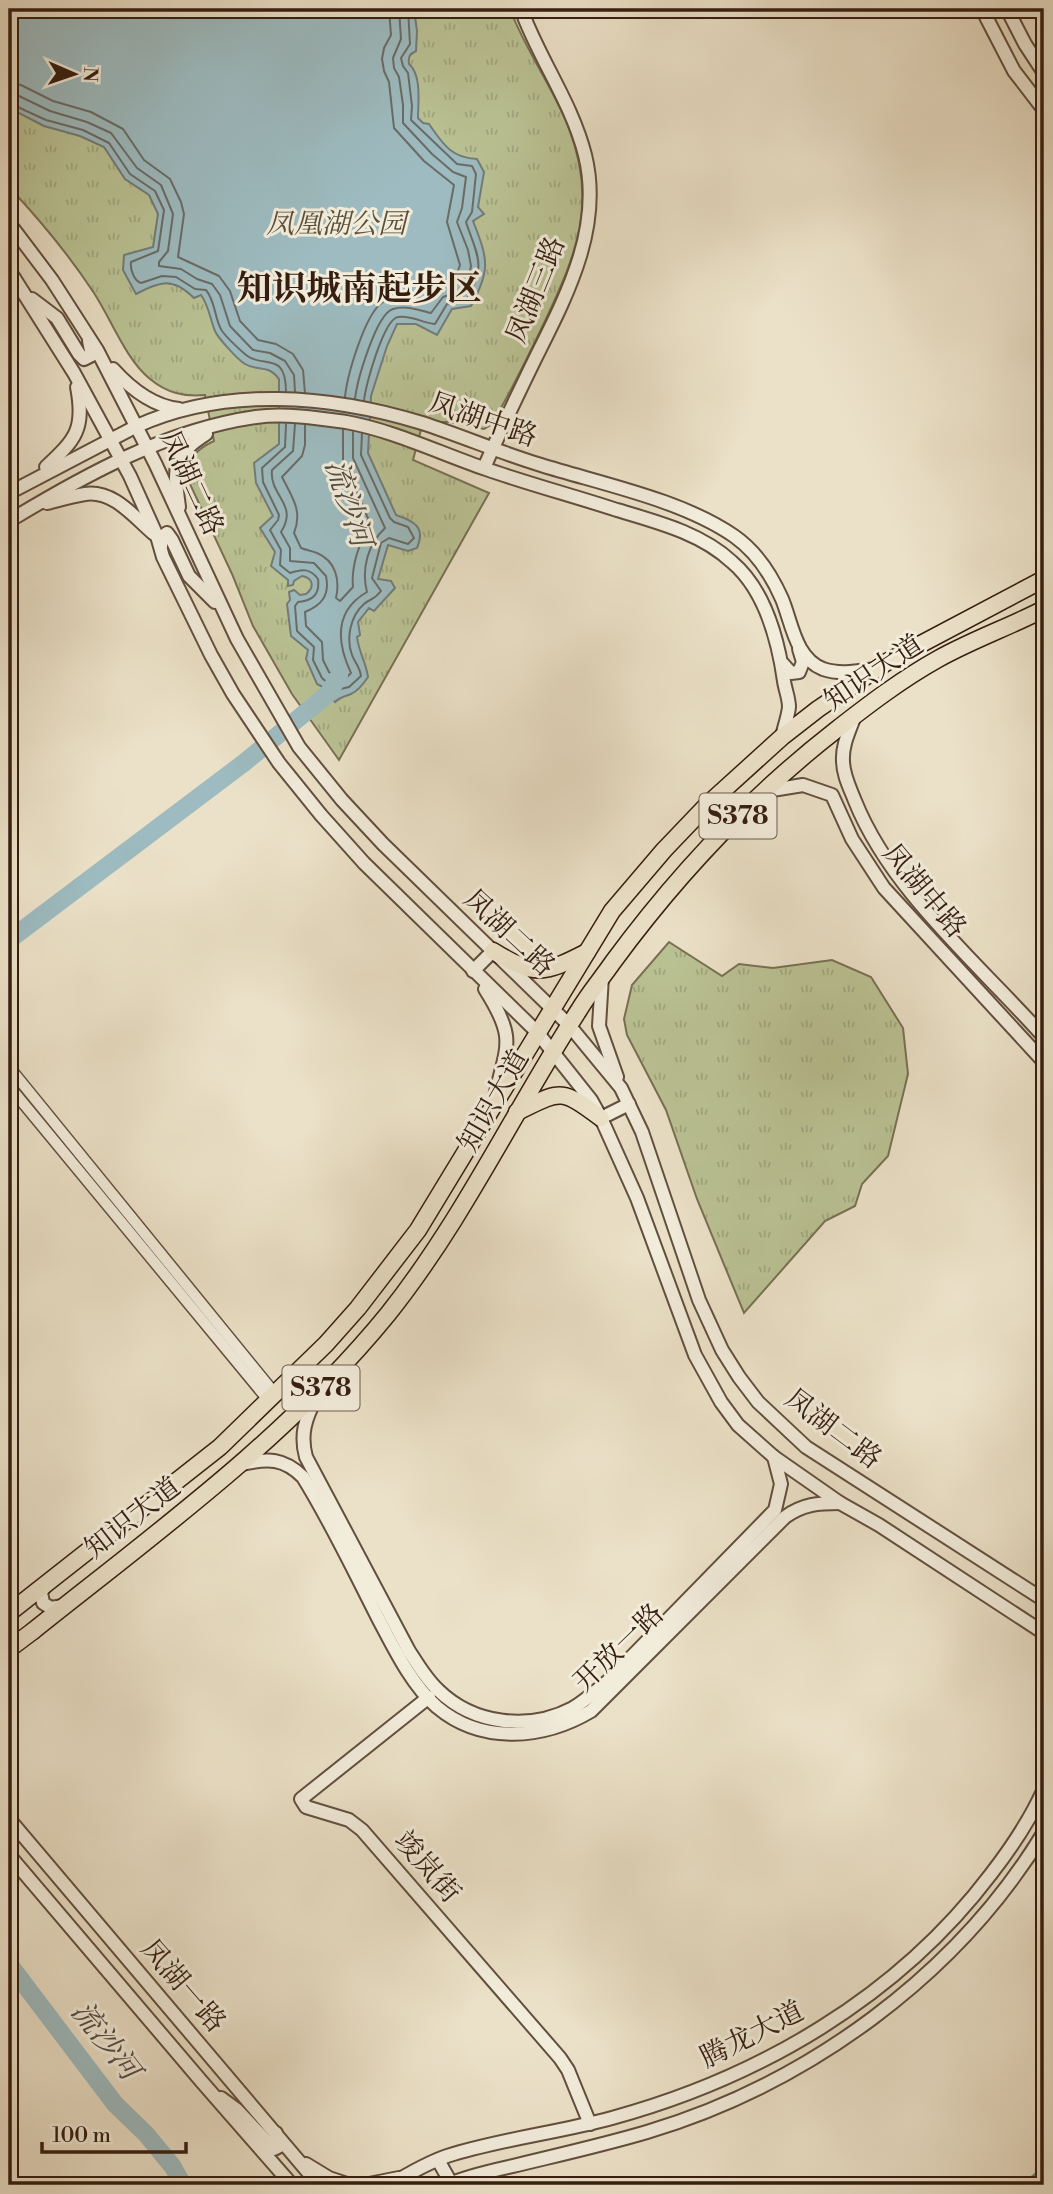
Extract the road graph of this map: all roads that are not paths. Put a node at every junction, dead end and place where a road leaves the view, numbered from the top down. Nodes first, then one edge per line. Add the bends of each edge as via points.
1 (521, 9) edge
2 (982, 9) edge
3 (1007, 9) edge
4 (1013, 9) edge
5 (1015, 26) junction
6 (1036, 61) junction
7 (1014, 71) junction
8 (1044, 73) edge
9 (1044, 110) edge
10 (9, 223) edge
11 (9, 270) edge
12 (24, 292) junction
13 (88, 335) junction
14 (97, 351) junction
15 (74, 373) junction
16 (207, 404) junction
17 (221, 425) junction
18 (137, 426) junction
19 (110, 439) junction
20 (148, 447) junction
21 (491, 450) junction
22 (120, 459) junction
23 (484, 468) junction
24 (32, 480) junction
25 (12, 492) edge
26 (31, 508) junction
27 (9, 521) edge
28 (182, 524) junction
29 (157, 536) junction
30 (163, 557) junction
31 (1044, 579) edge
32 (1044, 609) edge
33 (222, 610) junction
34 (799, 649) junction
35 (782, 664) junction
36 (876, 669) junction
37 (855, 715) junction
38 (782, 737) junction
39 (848, 785) junction
40 (762, 791) junction
41 (832, 795) junction
42 (493, 951) junction
43 (587, 952) junction
44 (473, 971) junction
45 (602, 977) junction
46 (553, 1009) junction
47 (569, 1025) junction
48 (537, 1032) junction
49 (1044, 1037) edge
50 (554, 1051) junction
51 (1044, 1062) edge
52 (9, 1067) edge
53 (9, 1086) edge
54 (621, 1088) junction
55 (629, 1104) junction
56 (492, 1108) junction
57 (515, 1113) junction
58 (601, 1118) junction
59 (320, 1389) junction
60 (272, 1398) junction
61 (774, 1457) junction
62 (242, 1464) junction
63 (840, 1503) junction
64 (47, 1583) junction
65 (1044, 1600) edge
66 (63, 1606) junction
67 (15, 1608) edge
68 (1044, 1633) edge
69 (9, 1649) edge
70 (429, 1697) junction
71 (1044, 1789) edge
72 (9, 1819) edge
73 (1044, 1832) edge
74 (9, 1855) edge
75 (202, 2082) junction
76 (590, 2124) junction
77 (276, 2133) junction
78 (297, 2157) junction
79 (438, 2160) junction
80 (270, 2161) junction
81 (406, 2176) junction
82 (449, 2184) edge
83 (281, 2185) edge
84 (292, 2185) edge
85 (319, 2185) edge
86 (350, 2185) edge
87 (364, 2185) edge
88 (390, 2185) edge

1 - 21 street, 凤湖三路 via 580,137 590,200 573,279
2 - 7 street
3 - 5 street
4 - 5 street
5 - 6 street
6 - 7 street
6 - 8 street
7 - 9 street
10 - 13 street, 凤湖二路
11 - 12 street, 凤湖二路
12 - 13 street via 57,318 79,354 87,359 92,355
12 - 15 street, 凤湖二路
13 - 14 street, 凤湖二路
14 - 16 street via 145,398 175,408
14 - 18 street, 凤湖二路
15 - 19 street, 凤湖二路
15 - 24 street via 81,405 79,428 68,447
16 - 18 street, 凤湖中路
16 - 21 street, 凤湖中路 via 255,398 306,400 421,423
17 - 20 street, 凤湖中路
17 - 23 street, 凤湖中路 via 258,417 346,422 415,441
17 - 28 street via 179,457 175,473
18 - 19 street, 凤湖中路
18 - 20 street, 凤湖二路
19 - 22 street, 凤湖二路
19 - 24 street, 凤湖中路
20 - 22 street, 凤湖中路
20 - 28 street, 凤湖二路
21 - 23 street, 凤湖三路
21 - 34 street, 凤湖中路 via 691,513 724,530 764,565 782,599
22 - 26 street, 凤湖中路
22 - 29 street, 凤湖二路
23 - 35 street, 凤湖中路 via 655,522 716,549 751,582 762,601
24 - 25 street, 凤湖中路
25 - 26 street
26 - 27 street, 凤湖中路
26 - 29 street via 98,495 122,505
28 - 33 street, 凤湖二路
29 - 30 street, 凤湖二路
30 - 33 street via 161,542 167,533 189,576
30 - 44 street, 凤湖二路 via 211,655 279,763 364,863
31 - 36 main road, 知识大道 / S378
32 - 37 main road, 知识大道 / S378 via 939,659
33 - 42 street, 凤湖二路 via 299,747 383,844
34 - 35 street via 803,662 799,673 791,673
34 - 36 street via 825,670
35 - 38 street, 凤湖中路 via 789,706
36 - 38 main road, 知识大道 / S378
37 - 39 street, 凤湖中路 via 843,753
37 - 40 main road, 知识大道 / S378
38 - 43 main road, 知识大道 / S378 via 664,850 612,911
39 - 41 street via 838,780 831,788
39 - 49 street, 凤湖中路 via 878,848 899,877
40 - 41 street via 803,785
40 - 45 main road, 知识大道 / S378 via 666,893
41 - 51 street, 凤湖中路 via 852,839 884,888
42 - 43 main road via 531,970 554,968
42 - 44 street
42 - 46 street, 凤湖二路
43 - 46 main road, 知识大道 / S378
44 - 48 street, 凤湖二路
44 - 56 street via 506,1030 507,1046
45 - 47 main road, 知识大道 / S378
45 - 54 street via 599,1026
46 - 47 street, 凤湖二路
46 - 48 main road, 知识大道 / S378
47 - 50 main road, 知识大道 / S378
47 - 54 street, 凤湖二路
48 - 50 street, 凤湖二路
48 - 56 main road, 知识大道 / S378
50 - 57 main road, 知识大道 / S378
50 - 58 street, 凤湖二路
52 - 60 street
53 - 60 street
54 - 55 street, 凤湖二路
55 - 58 street
55 - 65 street, 凤湖二路 via 711,1328 758,1402 806,1447 842,1472
56 - 60 main road, 知识大道 / S378 via 418,1230 326,1344
57 - 58 main road via 558,1094 576,1100
57 - 59 main road, 知识大道 / S378 via 447,1232 390,1311
58 - 61 street, 凤湖二路 via 637,1198 695,1355 738,1425
59 - 61 street, 开放一路 via 302,1434 306,1457 409,1651 425,1676 454,1704 509,1723 563,1713 594,1694 617,1672 775,1510 781,1484
59 - 62 main road, 知识大道 / S378
60 - 64 main road, 知识大道 / S378 via 220,1447
61 - 63 street, 凤湖二路
62 - 66 main road, 知识大道 / S378
62 - 70 street, 开放一路 via 277,1460 303,1477 396,1651
63 - 68 street, 凤湖二路
63 - 70 street, 开放一路 via 801,1506 785,1517 614,1690 574,1721 541,1732 492,1732 458,1720
64 - 66 street via 41,1592 43,1603 51,1608
64 - 67 main road, 知识大道 / S378
66 - 69 main road, 知识大道 / S378, bridge
70 - 76 street, 竣岚街 via 301,1799 306,1807 349,1819 362,1830 560,2058
71 - 76 street, 腾龙大道 via 1023,1830 977,1894 925,1949 873,1993 760,2062 657,2104
72 - 77 street, 凤湖一路
73 - 82 street, 腾龙大道 via 1005,1888 932,1968 871,2019 800,2065 733,2100 673,2124
74 - 75 street, 凤湖一路
75 - 77 street via 274,2149 278,2147
75 - 80 street, 凤湖一路
76 - 79 street, 腾龙大道
77 - 78 street, 凤湖一路
78 - 85 street, 凤湖一路
78 - 86 street via 329,2178
79 - 81 street, 腾龙大道
79 - 82 street
80 - 83 street
80 - 84 street, 凤湖一路
81 - 87 street
81 - 88 street, 腾龙大道

